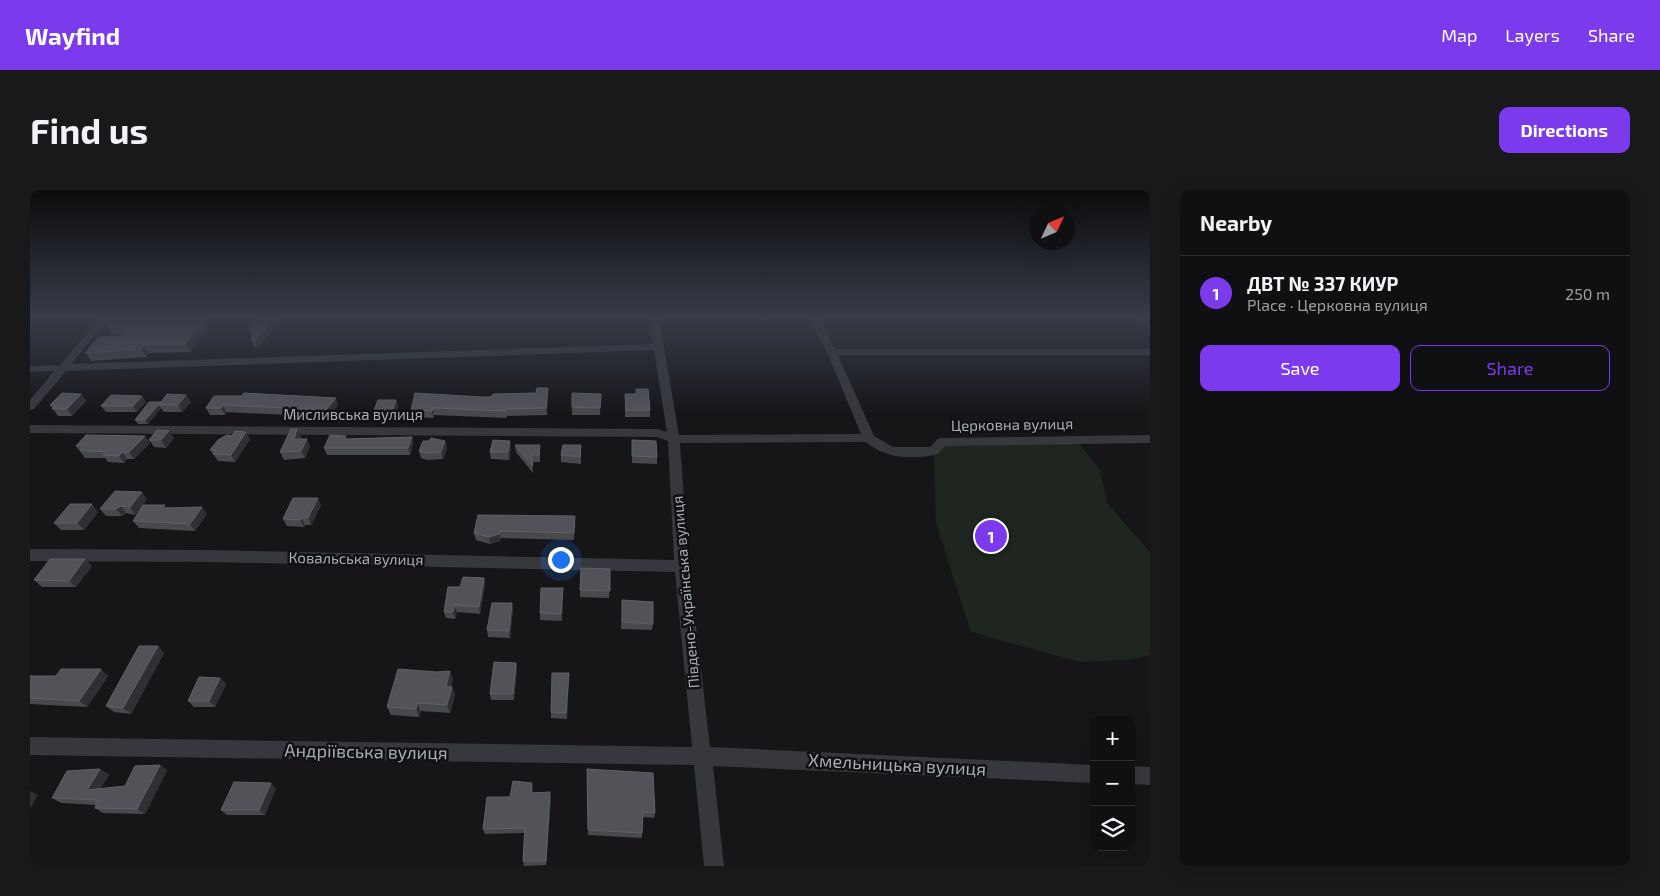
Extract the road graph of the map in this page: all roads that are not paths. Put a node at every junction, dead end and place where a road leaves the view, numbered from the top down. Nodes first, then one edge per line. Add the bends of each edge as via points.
1 (77, 350) edge
2 (582, 350) edge
3 (658, 350) edge
4 (832, 352) joint
5 (1150, 352) edge
6 (62, 367) junction
7 (30, 369) edge
8 (30, 407) edge
9 (30, 429) edge
10 (869, 438) junction
11 (674, 439) junction
12 (1150, 440) edge
13 (30, 555) edge
14 (682, 566) junction
15 (30, 746) edge
16 (701, 756) junction
17 (1090, 774) edge
18 (1135, 775) edge
19 (1150, 776) edge
20 (714, 866) edge

1 - 6 street
2 - 6 street
3 - 11 street, Південо-Українська вулиця
4 - 5 street
4 - 10 street
6 - 7 street
6 - 8 street
9 - 11 street, Мисливська вулиця via 658,433
10 - 11 street, Церковна вулиця
10 - 12 street, Церковна вулиця via 876,445 902,453 934,451 942,442
11 - 14 street, Південо-Українська вулиця
13 - 14 street, Ковальська вулиця
14 - 16 street, Південо-Українська вулиця
15 - 16 street, Андріївська вулиця
16 - 17 street, Хмельницька вулиця
16 - 20 street, Південо-Українська вулиця
18 - 19 street

